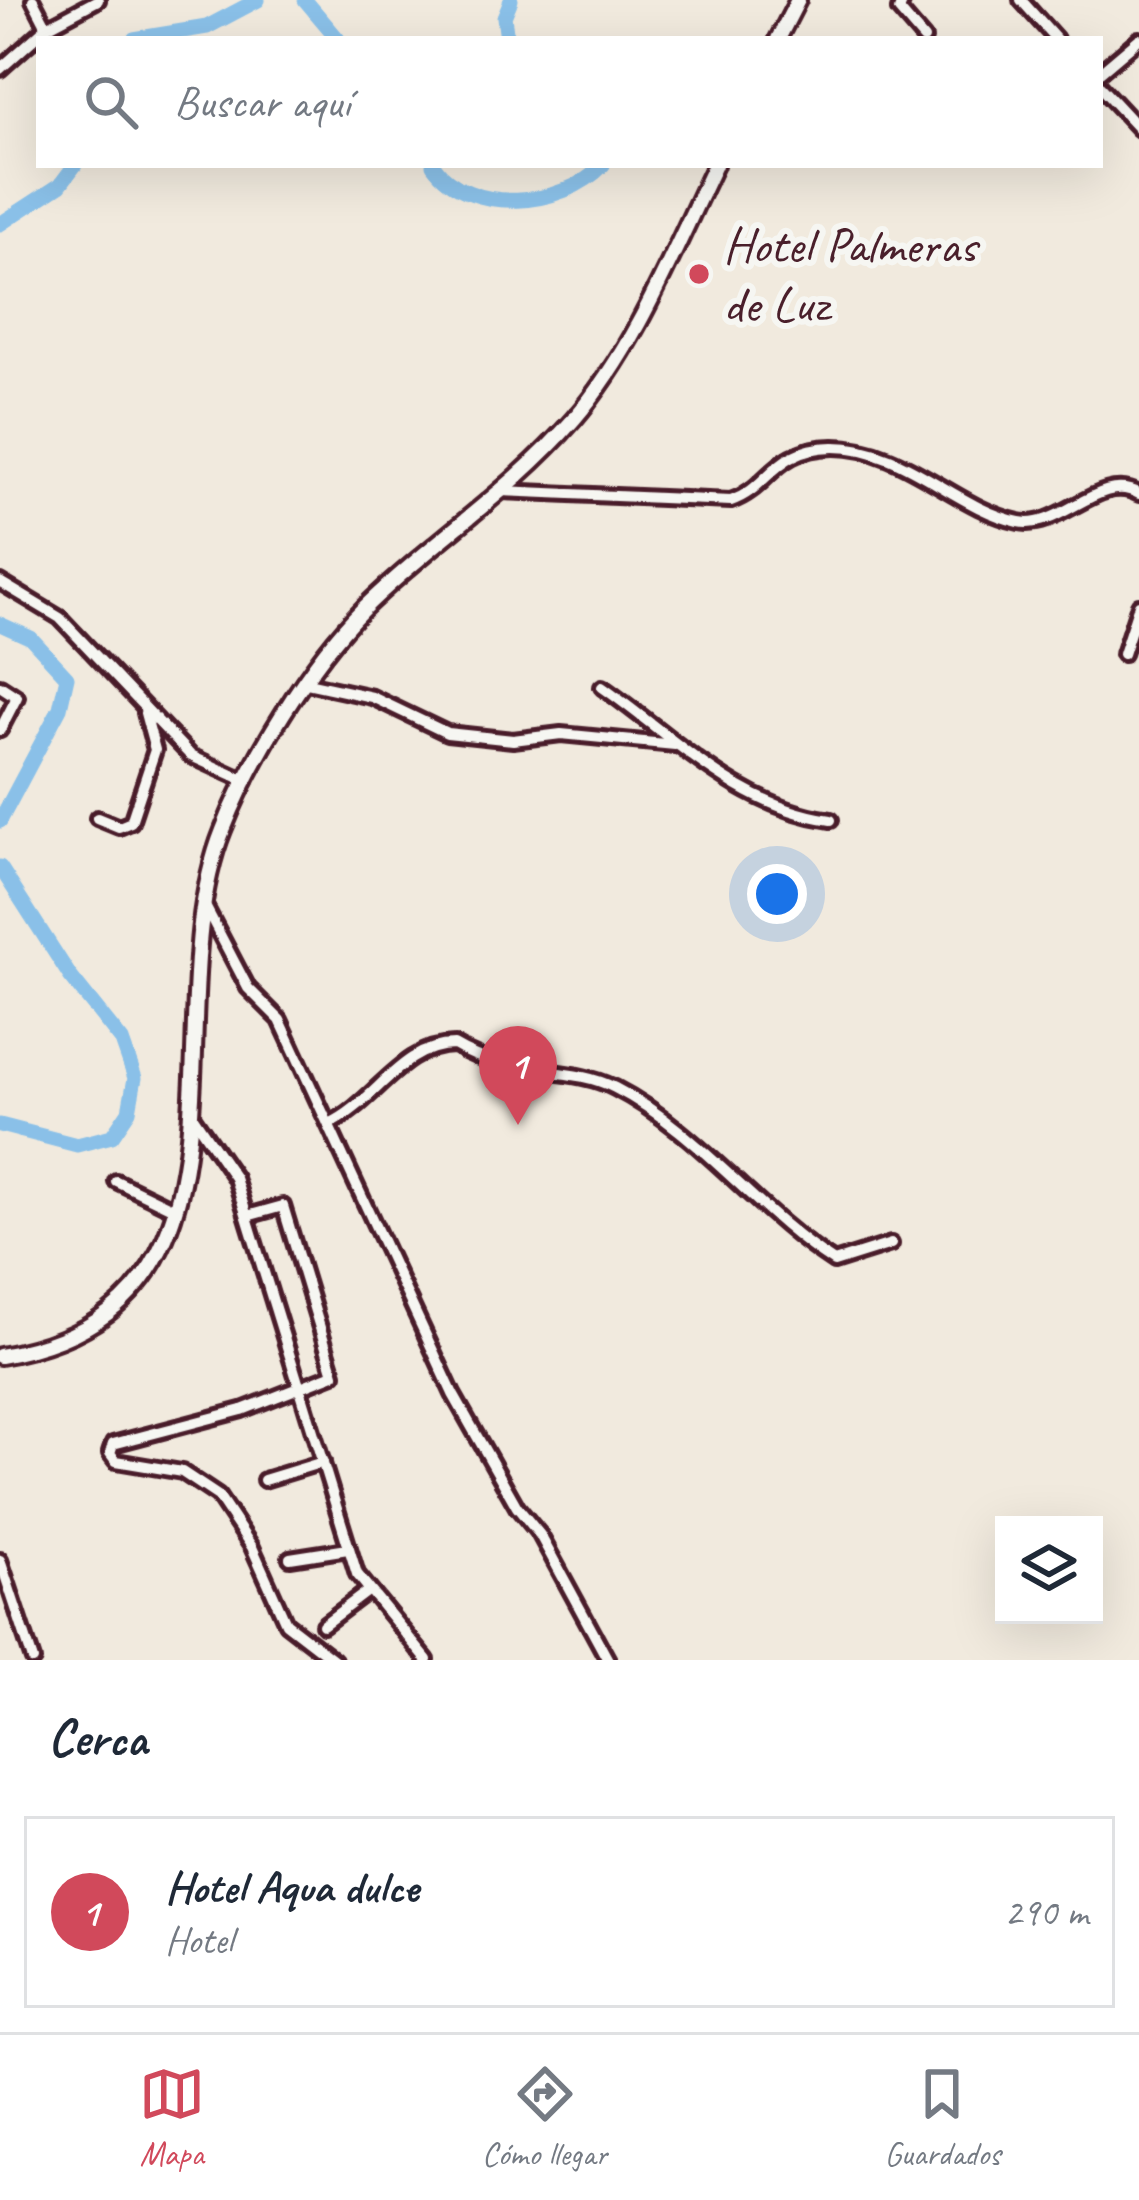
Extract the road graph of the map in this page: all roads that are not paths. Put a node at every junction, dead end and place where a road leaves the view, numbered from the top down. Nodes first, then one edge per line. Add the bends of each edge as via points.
1 (33, 0) edge
2 (98, 0) edge
3 (798, 0) edge
4 (903, 0) edge
5 (1021, 0) edge
6 (47, 27) junction
7 (37, 36) edge
8 (780, 36) edge
9 (921, 36) edge
10 (1053, 36) edge
11 (36, 37) edge
12 (1139, 39) edge
13 (0, 69) edge
14 (1103, 69) edge
15 (1103, 90) edge
16 (1139, 129) edge
17 (713, 168) edge
18 (501, 491) junction
19 (1139, 494) edge
20 (0, 582) edge
21 (1139, 604) edge
22 (1123, 654) dead end
23 (308, 683) junction
24 (0, 686) edge
25 (602, 687) dead end
26 (141, 704) junction
27 (0, 730) edge
28 (675, 745) junction
29 (246, 781) junction
30 (97, 818) dead end
31 (831, 820) dead end
32 (202, 900) junction
33 (193, 1117) junction
34 (329, 1124) junction
35 (116, 1181) dead end
36 (176, 1210) junction
37 (247, 1216) junction
38 (891, 1244) dead end
39 (0, 1356) edge
40 (298, 1388) junction
41 (323, 1462) junction
42 (264, 1480) dead end
43 (348, 1549) junction
44 (290, 1558) dead end
45 (0, 1560) edge
46 (368, 1592) junction
47 (322, 1625) dead end
48 (32, 1660) edge
49 (334, 1660) edge
50 (427, 1660) edge
51 (608, 1660) edge

1 - 6 street
2 - 6 street
3 - 8 main road
4 - 9 street via 899,10
5 - 10 street
6 - 7 street
11 - 13 street
12 - 14 street
15 - 16 street
17 - 18 main road via 606,373 577,416
18 - 19 street via 722,502 741,497 789,456 833,447 903,465 1021,522 1110,490
18 - 23 main road via 360,612
20 - 26 street via 60,618
21 - 22 street
23 - 28 street via 372,697 447,733
23 - 29 main road
24 - 27 street via 17,699
25 - 28 street
26 - 29 street via 191,756
26 - 30 street via 155,750 131,822 119,827
28 - 31 street via 741,788
29 - 32 main road
32 - 33 main road
32 - 34 street via 248,988 280,1020
33 - 36 main road
33 - 37 street via 235,1178
34 - 38 street via 360,1108 416,1054 454,1045 489,1065 615,1088 834,1262
34 - 51 street via 453,1394
35 - 36 street
36 - 39 main road via 158,1254 107,1314 39,1348
37 - 40 street
37 - 40 street via 283,1206 334,1374
40 - 41 street
40 - 49 street via 113,1444 110,1453 116,1462 182,1472 218,1496 286,1623
41 - 42 street
41 - 43 street
43 - 44 street
43 - 46 street
45 - 48 street
46 - 47 street
46 - 50 street

